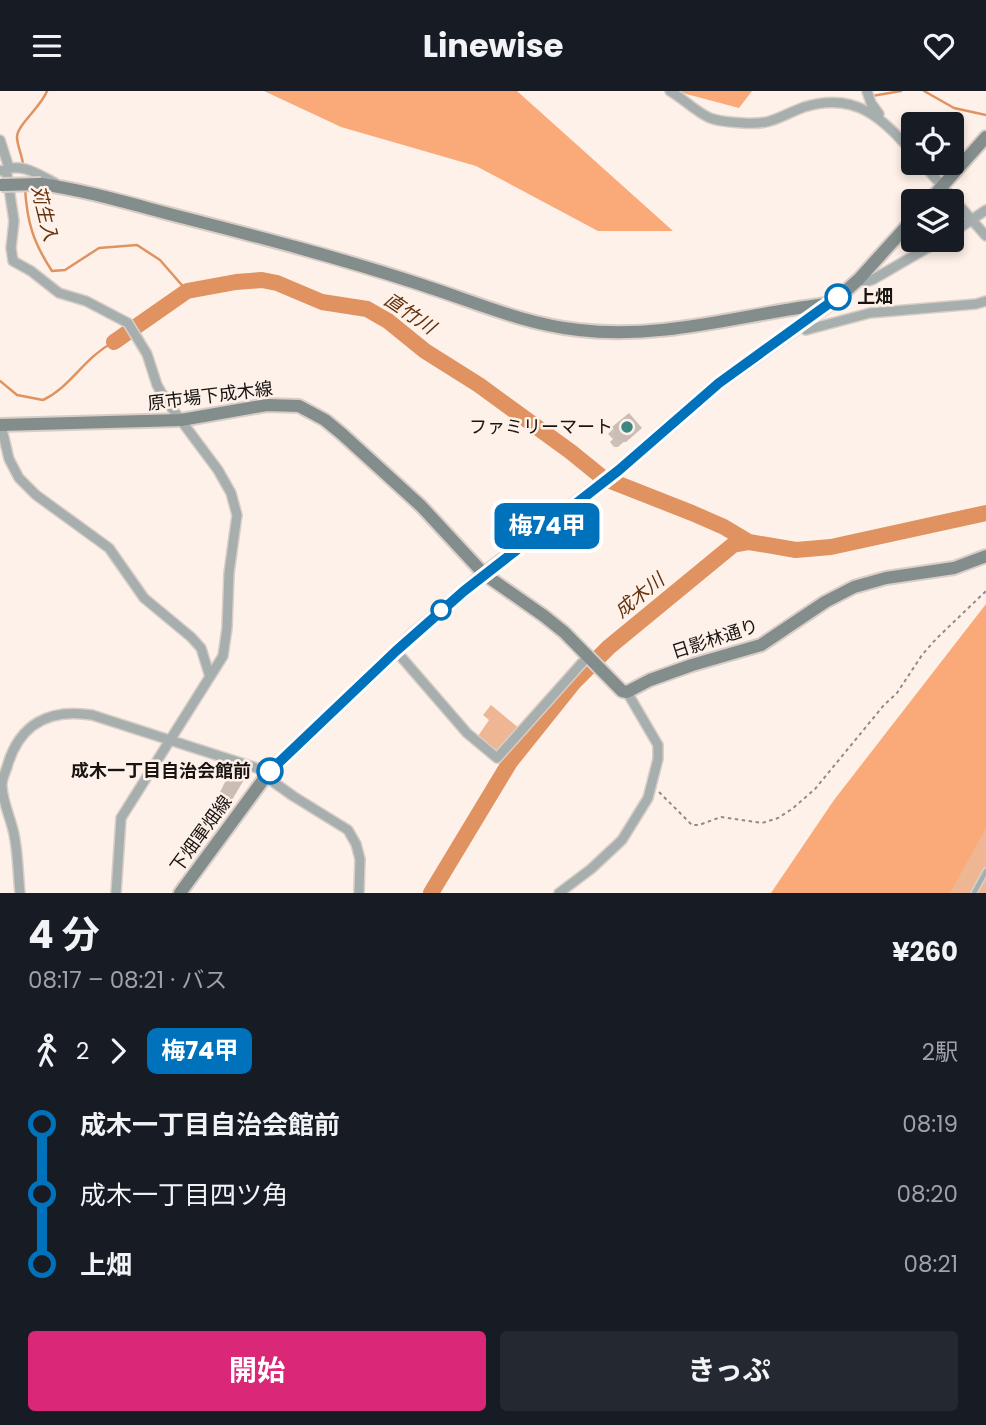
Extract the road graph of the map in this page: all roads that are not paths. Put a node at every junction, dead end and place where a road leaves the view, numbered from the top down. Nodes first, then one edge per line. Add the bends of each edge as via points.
1 (670, 91) edge
2 (867, 91) edge
3 (882, 119) junction
4 (986, 138) edge
5 (0, 140) edge
6 (901, 140) edge
7 (13, 174) edge
8 (933, 175) edge
9 (943, 186) junction
10 (62, 187) junction
11 (940, 189) edge
12 (986, 210) edge
13 (972, 221) junction
14 (964, 226) edge
15 (901, 232) edge
16 (986, 236) edge
17 (921, 252) edge
18 (859, 279) junction
19 (986, 301) edge
20 (830, 303) junction
21 (799, 325) junction
22 (181, 420) junction
23 (0, 425) edge
24 (986, 556) edge
25 (484, 574) junction
26 (396, 651) junction
27 (590, 656) junction
28 (210, 677) junction
29 (627, 692) junction
30 (169, 741) junction
31 (267, 774) junction
32 (1, 786) edge
33 (986, 871) edge
34 (20, 893) edge
35 (116, 893) edge
36 (180, 893) edge
37 (359, 893) edge
38 (559, 893) edge
39 (974, 893) edge

1 - 3 street via 710,118 725,121 762,124 825,101 856,104
2 - 3 street
3 - 6 street
4 - 9 main road
5 - 7 street
7 - 10 street
7 - 10 main road, bridge
7 - 22 street via 13,261 59,293 128,323 147,354 157,384
8 - 9 street
9 - 11 main road
9 - 13 street
10 - 20 main road via 297,247 562,328 671,331
12 - 13 street
13 - 14 street
13 - 16 street
15 - 18 main road, 下畑軍畑線
17 - 18 street via 872,281
18 - 20 main road, 下畑軍畑線
19 - 21 street via 870,313 806,331
20 - 21 main road, 下畑軍畑線
21 - 25 main road, 下畑軍畑線 via 719,383 619,470
22 - 23 main road, 原市場下成木線
22 - 25 main road, 原市場下成木線 via 278,405 311,412 421,506
22 - 28 street via 218,470 237,515 223,656
23 - 28 street via 19,478 110,548 144,598 201,648
24 - 29 main road, 日影林通り via 954,568 854,587 761,645 678,670
25 - 26 main road, 下畑軍畑線
25 - 27 main road via 544,615
26 - 27 street via 467,733 497,758
26 - 31 main road, 下畑軍畑線
27 - 29 main road
28 - 30 street
29 - 38 street via 658,745 648,798 622,840
30 - 31 street
30 - 32 street via 92,715 55,715 23,732 11,752
30 - 35 street via 121,818
31 - 36 main road, 下畑軍畑線
31 - 37 street via 348,830 360,859
32 - 34 street via 15,837
33 - 39 lane

